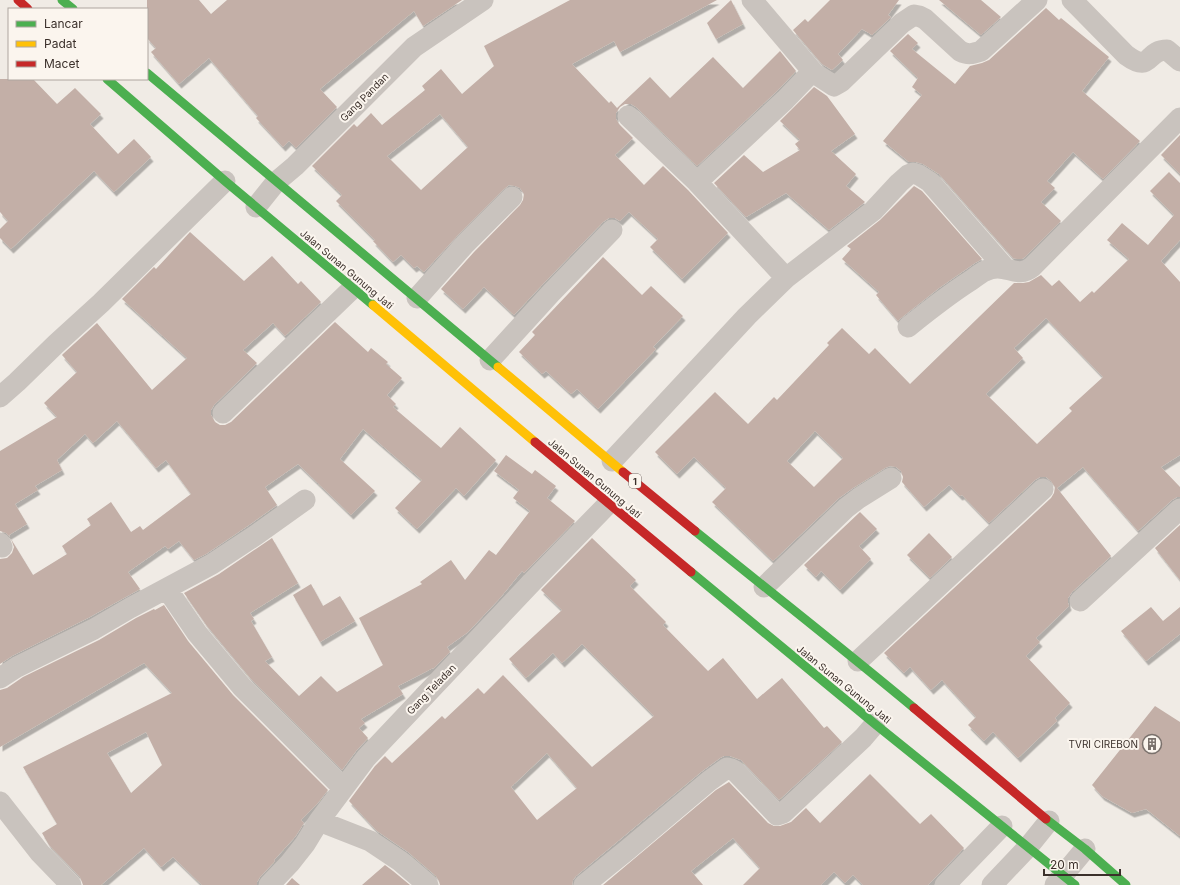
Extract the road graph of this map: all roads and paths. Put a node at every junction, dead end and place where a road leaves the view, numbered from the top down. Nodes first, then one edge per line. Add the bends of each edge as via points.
1 (18, 0) edge
2 (62, 0) edge
3 (483, 0) edge
4 (752, 0) edge
5 (1037, 0) edge
6 (1072, 0) edge
7 (27, 8) edge
8 (72, 8) edge
9 (1180, 61) edge
10 (814, 73) junction
11 (148, 75) edge
12 (108, 80) edge
13 (628, 116) dead end
14 (1180, 118) edge
15 (225, 181) junction
16 (276, 182) junction
17 (697, 182) junction
18 (512, 197) dead end
19 (256, 207) junction
20 (612, 230) dead end
21 (1005, 268) junction
22 (786, 278) junction
23 (352, 288) junction
24 (416, 298) junction
25 (908, 327) dead end
26 (490, 360) junction
27 (0, 397) edge
28 (223, 413) dead end
29 (619, 468) junction
30 (891, 478) dead end
31 (620, 484) dead end
32 (1043, 489) dead end
33 (611, 499) junction
34 (305, 500) dead end
35 (1180, 509) edge
36 (764, 587) junction
37 (167, 589) junction
38 (1080, 601) dead end
39 (858, 661) junction
40 (0, 678) edge
41 (875, 724) junction
42 (343, 788) junction
43 (0, 802) edge
44 (319, 820) junction
45 (1049, 822) junction
46 (1002, 826) junction
47 (1028, 846) junction
48 (1085, 849) junction
49 (1064, 882) edge
50 (71, 885) edge
51 (268, 885) edge
52 (428, 885) edge
53 (584, 885) edge
54 (945, 885) edge
55 (992, 885) edge
56 (1126, 885) edge

1 - 7 highway
2 - 8 highway
3 - 16 street, Gang Pandan via 414,47
4 - 10 street
5 - 10 street via 981,51 972,54 960,51 926,19 914,16 902,23 834,86
6 - 9 street via 1133,60 1145,62 1158,51 1167,50
10 - 17 street
11 - 16 highway, 1
12 - 15 highway, Jalan Sunan Gunung Jati
13 - 17 street
14 - 21 street via 1032,267 1020,273
15 - 19 highway, Jalan Sunan Gunung Jati
15 - 27 street via 101,303
16 - 19 street, Gang Pandan
16 - 24 highway, 1
17 - 22 street
18 - 24 street
19 - 23 highway, Jalan Sunan Gunung Jati
20 - 26 street
21 - 22 street via 930,182 913,174 899,183 873,211
21 - 25 street via 997,267 986,271 953,291
22 - 29 street via 747,316
23 - 28 street
23 - 33 highway, Jalan Sunan Gunung Jati
24 - 26 highway, 1
26 - 29 highway, 1
29 - 31 highway
29 - 36 highway, 1
30 - 36 street via 846,508
32 - 39 street
33 - 41 highway, Jalan Sunan Gunung Jati
33 - 42 street, Gang Teladan via 366,758
34 - 37 street via 212,564
35 - 38 street
36 - 39 highway, 1
37 - 40 street
37 - 42 street via 197,634 242,687
39 - 45 highway, 1
41 - 46 highway, Jalan Sunan Gunung Jati
41 - 53 street via 783,813 777,815 735,771 727,768
42 - 44 street, Gang Teladan
43 - 50 street via 40,853
44 - 51 street, Gang Teladan via 305,844
44 - 52 street via 370,841 400,861
45 - 47 street
45 - 48 highway, 1
46 - 47 highway, Jalan Sunan Gunung Jati
46 - 54 street
47 - 49 highway, Jalan Sunan Gunung Jati
47 - 55 street
48 - 49 street
48 - 56 highway, 1

